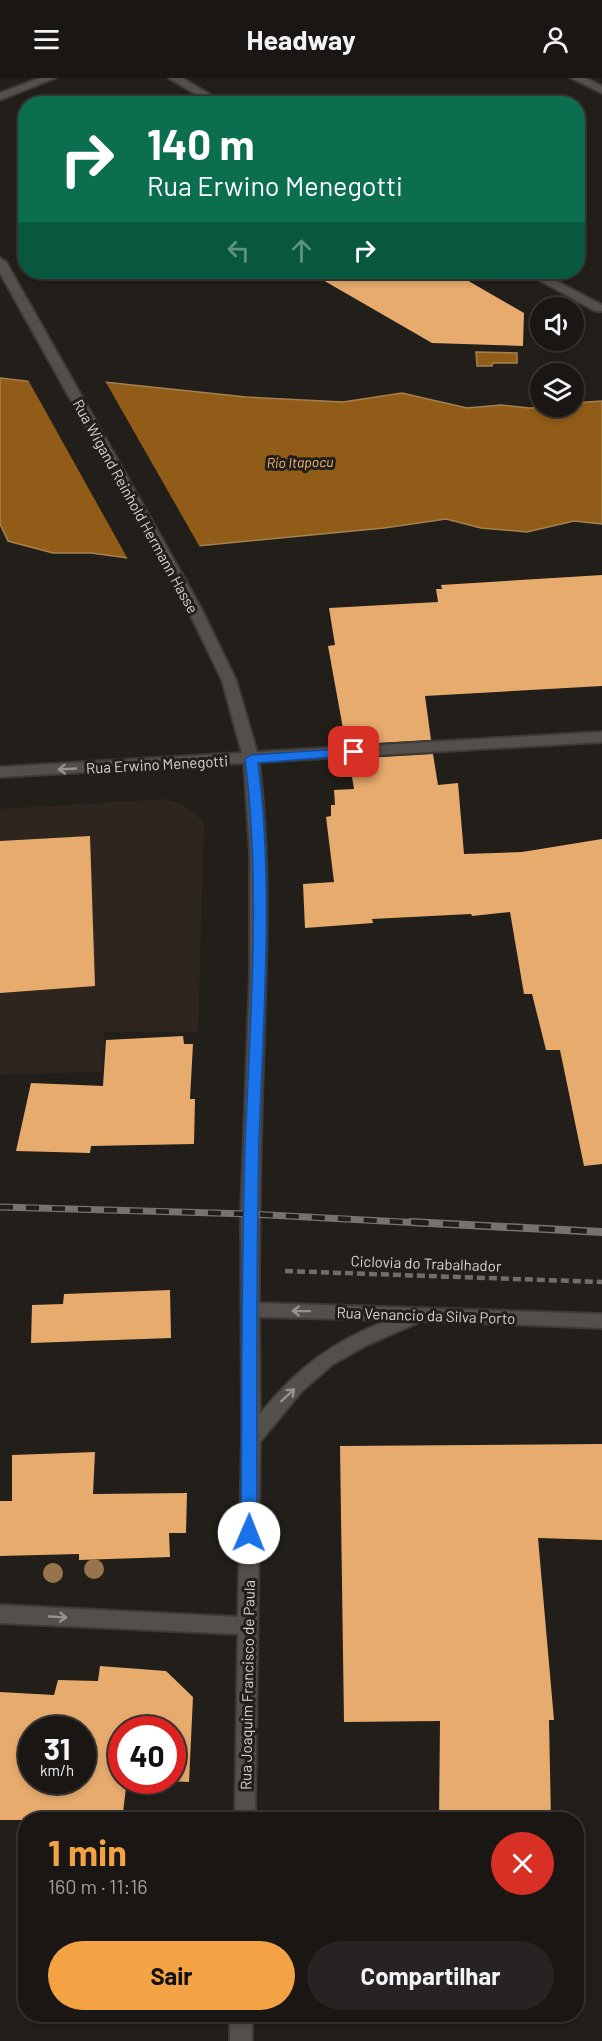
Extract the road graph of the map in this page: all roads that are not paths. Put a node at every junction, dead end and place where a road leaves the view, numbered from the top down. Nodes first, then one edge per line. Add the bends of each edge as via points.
1 (50, 78) edge
2 (174, 78) edge
3 (576, 78) edge
4 (602, 90) edge
5 (207, 96) edge
6 (0, 97) edge
7 (0, 262) edge
8 (544, 279) edge
9 (599, 308) dead end
10 (602, 737) edge
11 (251, 759) junction
12 (0, 772) edge
13 (250, 1310) junction
14 (423, 1314) junction
15 (602, 1321) edge
16 (251, 1440) junction
17 (0, 1614) edge
18 (248, 1626) junction
19 (245, 1812) edge
20 (241, 2022) edge
21 (241, 2041) edge

1 - 6 street
2 - 5 street
3 - 4 street
7 - 11 street, Rua Wigand Reinhold Hermann Hasse via 194,608 229,680
8 - 9 street
10 - 11 street, Rua Erwino Menegotti
11 -> 12 street, Rua Erwino Menegotti
11 - 13 street, Rua Joaquim Francisco de Paula via 258,890
14 -> 13 street, Rua Venancio da Silva Porto
13 - 16 street, Rua Joaquim Francisco de Paula
14 - 15 street, Rua Venancio da Silva Porto
16 -> 14 street via 278,1404 327,1359 374,1333
16 - 18 street, Rua Joaquim Francisco de Paula
17 -> 18 street
18 - 19 street, Rua Joaquim Francisco de Paula
20 - 21 street

